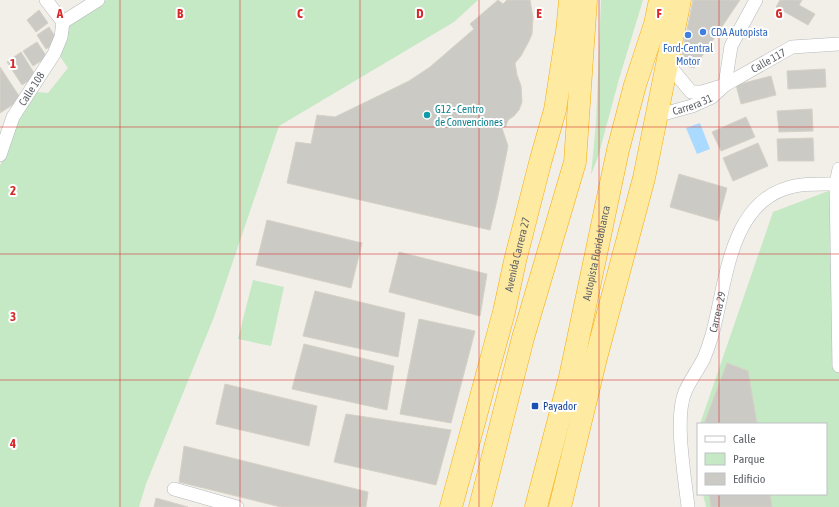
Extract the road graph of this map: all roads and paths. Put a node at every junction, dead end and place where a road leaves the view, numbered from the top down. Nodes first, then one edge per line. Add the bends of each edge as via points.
1 (46, 0) edge
2 (98, 0) edge
3 (570, 0) edge
4 (586, 0) edge
5 (660, 0) edge
6 (680, 0) edge
7 (756, 0) edge
8 (63, 22) junction
9 (839, 44) edge
10 (668, 64) junction
11 (725, 85) junction
12 (656, 116) junction
13 (13, 118) junction
14 (0, 125) edge
15 (0, 155) edge
16 (575, 162) junction
17 (839, 168) edge
18 (837, 186) edge
19 (838, 268) edge
20 (587, 295) junction
21 (504, 312) junction
22 (596, 358) junction
23 (839, 366) edge
24 (174, 489) dead end
25 (237, 507) edge
26 (451, 507) edge
27 (480, 507) edge
28 (536, 507) edge
29 (560, 507) edge
30 (688, 507) edge

1 - 8 street
2 - 8 street
3 - 21 highway, Avenida Carrera 27 via 555,110
4 - 16 highway
5 - 20 highway, Autopista Floridablanca via 656,24 618,150
6 - 10 highway
7 - 11 street via 731,46
8 - 13 street, Calle 108 via 54,54
9 - 11 street, Calle 117 via 792,47
10 - 11 street, Carrera 31 via 692,92 702,92
10 - 12 highway
11 - 12 street, Carrera 31 via 712,97 692,106
12 - 22 highway via 644,178
13 - 14 street
13 - 15 street, Calle 108
16 - 21 highway via 536,236
16 - 27 highway via 523,338
17 - 18 street
18 - 19 street
18 - 30 street, Carrera 29 via 803,185 784,189 765,199 748,217 733,248 712,335 705,357 685,393 680,420
19 - 23 street
20 - 22 highway via 591,340
20 - 28 highway, Autopista Floridablanca via 570,377
21 - 26 highway, Avenida Carrera 27
22 - 29 highway
24 - 25 street

